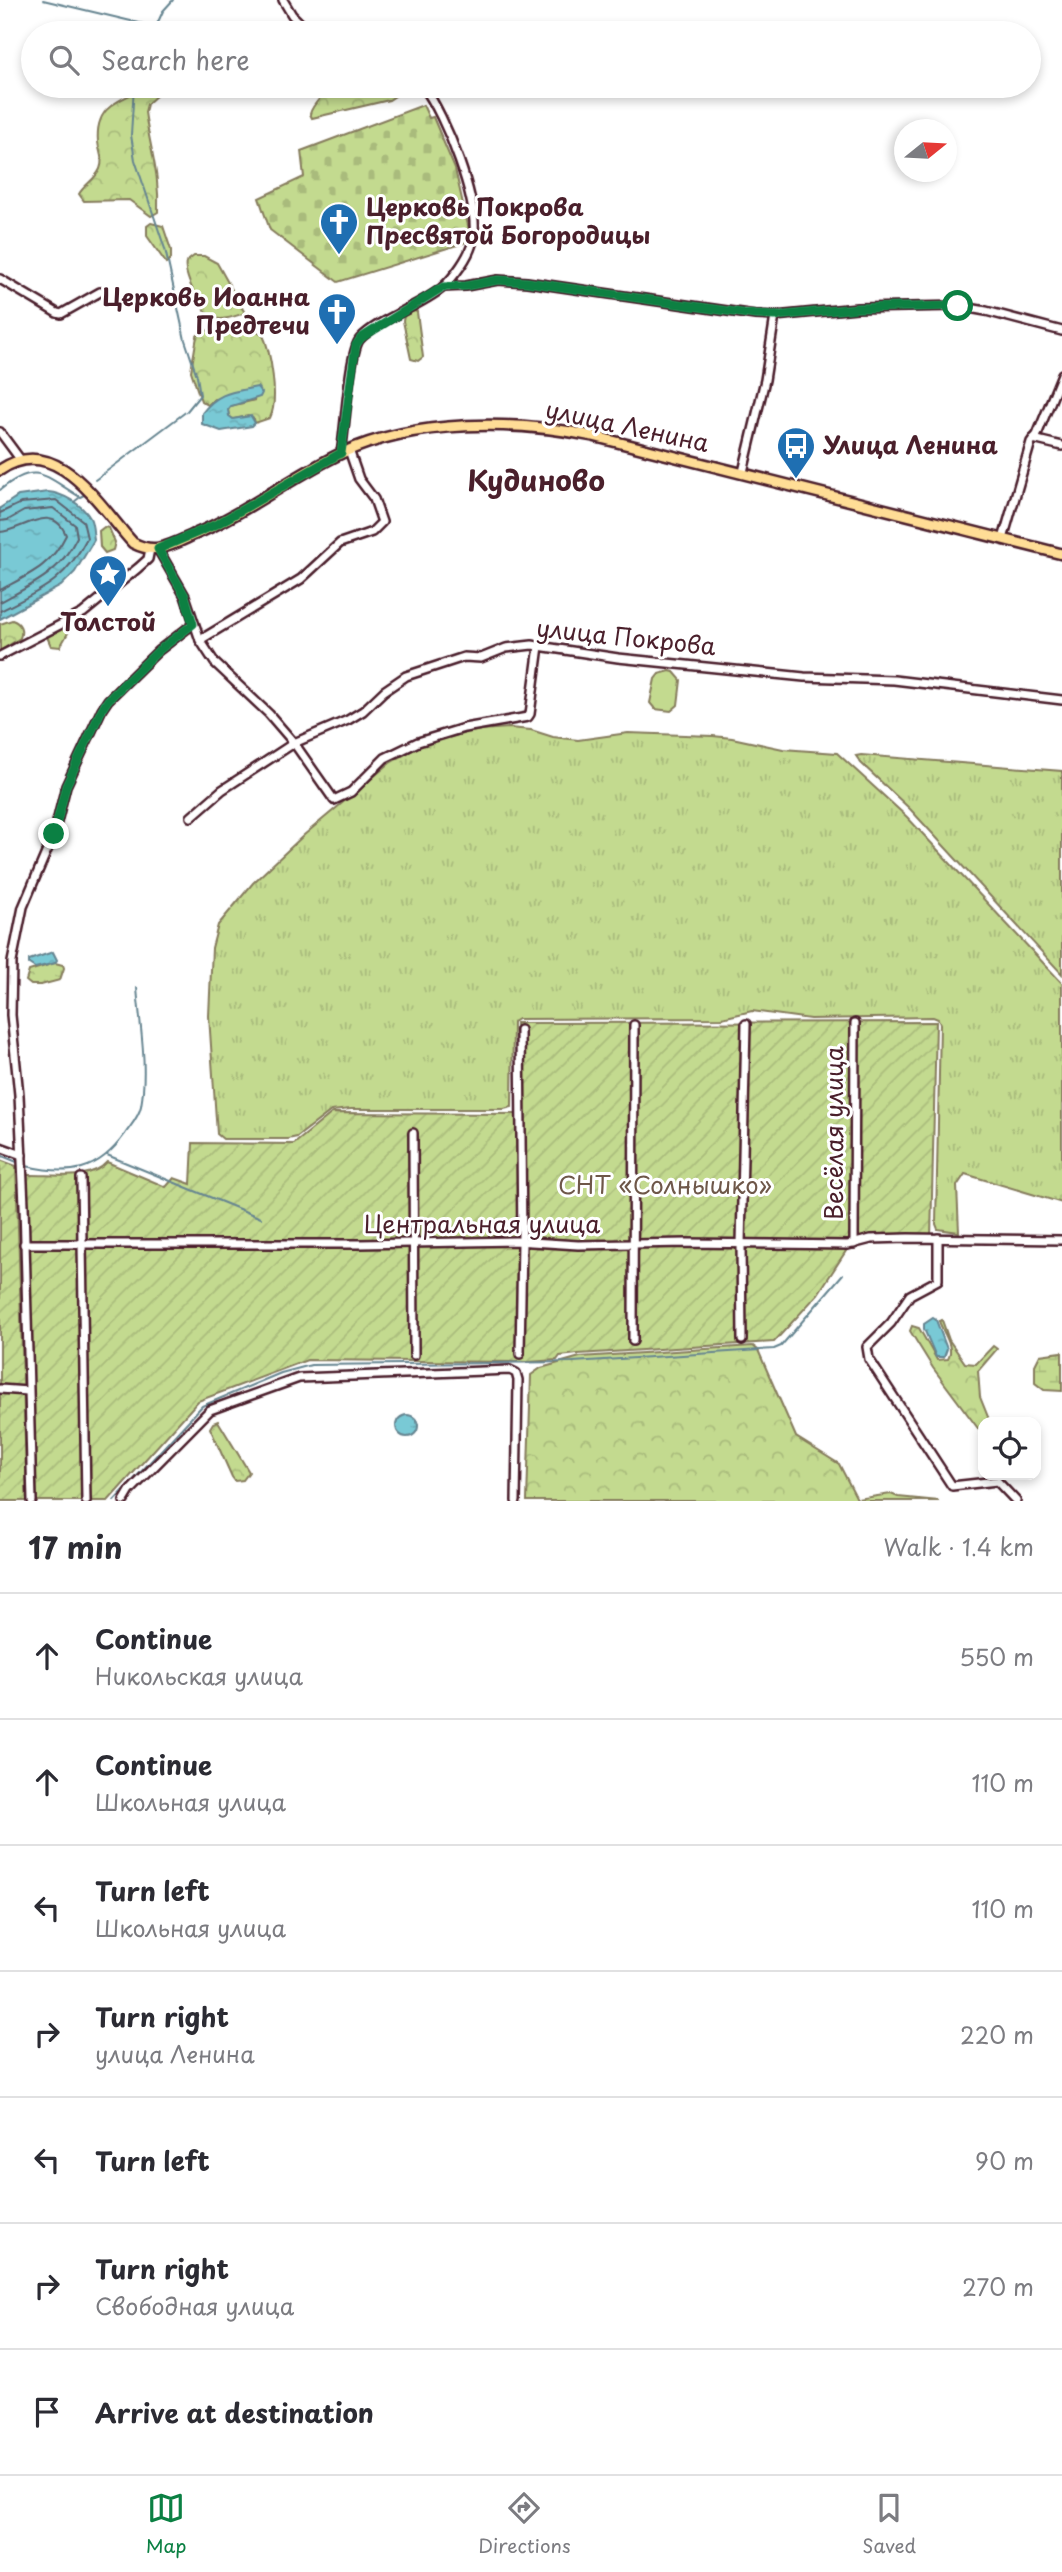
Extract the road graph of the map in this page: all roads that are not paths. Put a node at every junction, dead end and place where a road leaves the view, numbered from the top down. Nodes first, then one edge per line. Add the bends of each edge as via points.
1 (283, 0) edge
2 (298, 21) edge
3 (429, 98) edge
4 (0, 279) edge
5 (443, 287) junction
6 (100, 292) dead end
7 (775, 316) junction
8 (1062, 331) edge
9 (1062, 374) edge
10 (0, 432) edge
11 (1034, 439) junction
12 (1062, 446) edge
13 (345, 452) junction
14 (20, 459) junction
15 (0, 470) edge
16 (743, 472) junction
17 (1003, 539) junction
18 (154, 549) junction
19 (1062, 554) edge
20 (193, 624) junction
21 (200, 640) junction
22 (539, 646) junction
23 (0, 656) edge
24 (1062, 700) edge
25 (294, 743) junction
26 (191, 817) dead end
27 (12, 962) junction
28 (0, 965) edge
29 (855, 1023) dead end
30 (746, 1024) dead end
31 (635, 1025) dead end
32 (520, 1030) dead end
33 (413, 1133) dead end
34 (0, 1147) edge
35 (22, 1155) junction
36 (81, 1178) dead end
37 (938, 1238) junction
38 (1062, 1240) edge
39 (522, 1242) junction
40 (24, 1244) junction
41 (83, 1244) junction
42 (412, 1244) junction
43 (632, 1244) junction
44 (741, 1244) junction
45 (854, 1244) junction
46 (742, 1340) dead end
47 (632, 1341) dead end
48 (520, 1354) dead end
49 (414, 1355) dead end
50 (0, 1389) edge
51 (28, 1391) junction
52 (32, 1501) edge
53 (86, 1501) edge
54 (124, 1501) edge
55 (516, 1501) edge
56 (1016, 1501) edge

1 - 2 street
3 - 5 street via 457,158 474,219 472,246
4 - 6 street via 61,314
5 - 7 street via 517,281
5 - 13 street via 370,331 356,345
7 - 8 street via 958,306
7 - 16 street
9 - 11 street
10 - 14 street
11 - 12 street
11 - 17 street
13 - 16 main road, улица Ленина via 387,438 494,424 564,430
13 - 18 main road, улица Ленина via 217,524
13 - 21 street via 374,499 382,522 360,537 340,543 301,579
14 - 15 main road
14 - 18 main road via 43,460 65,471 96,497 134,543
16 - 17 main road, улица Ленина
17 - 19 main road, улица Ленина
18 - 20 street via 185,596
18 - 23 street via 83,613
20 - 21 street
20 - 27 street via 158,651 102,709 66,786 54,834 23,907
21 - 25 street via 215,663
22 - 24 street, улица Покрова via 618,658 804,677 894,680
22 - 25 street, улица Покрова via 506,648 481,659 464,657 418,671 348,720
22 - 25 street via 528,717 418,742 385,758 351,792 334,800
25 - 26 street, улица Покрова via 222,790
27 - 28 street
27 - 35 street via 11,1015
29 - 45 street, Весёлая улица
30 - 44 street
31 - 43 street
32 - 39 street
33 - 42 street
34 - 35 street
35 - 40 street
36 - 41 street
37 - 38 street, Центральная улица
37 - 45 street, Центральная улица via 871,1239
37 - 56 street via 938,1280 910,1295 867,1348 869,1359 952,1486 997,1481
39 - 42 street, Центральная улица
39 - 43 street, Центральная улица
39 - 48 street
40 - 41 street, Центральная улица
40 - 51 street
41 - 42 street, Центральная улица
41 - 53 street
42 - 49 street
43 - 44 street, Центральная улица
43 - 47 street
44 - 45 street, Центральная улица
44 - 46 street
50 - 51 street
51 - 52 street
54 - 55 street via 210,1410 230,1401 307,1377 510,1370 518,1380

